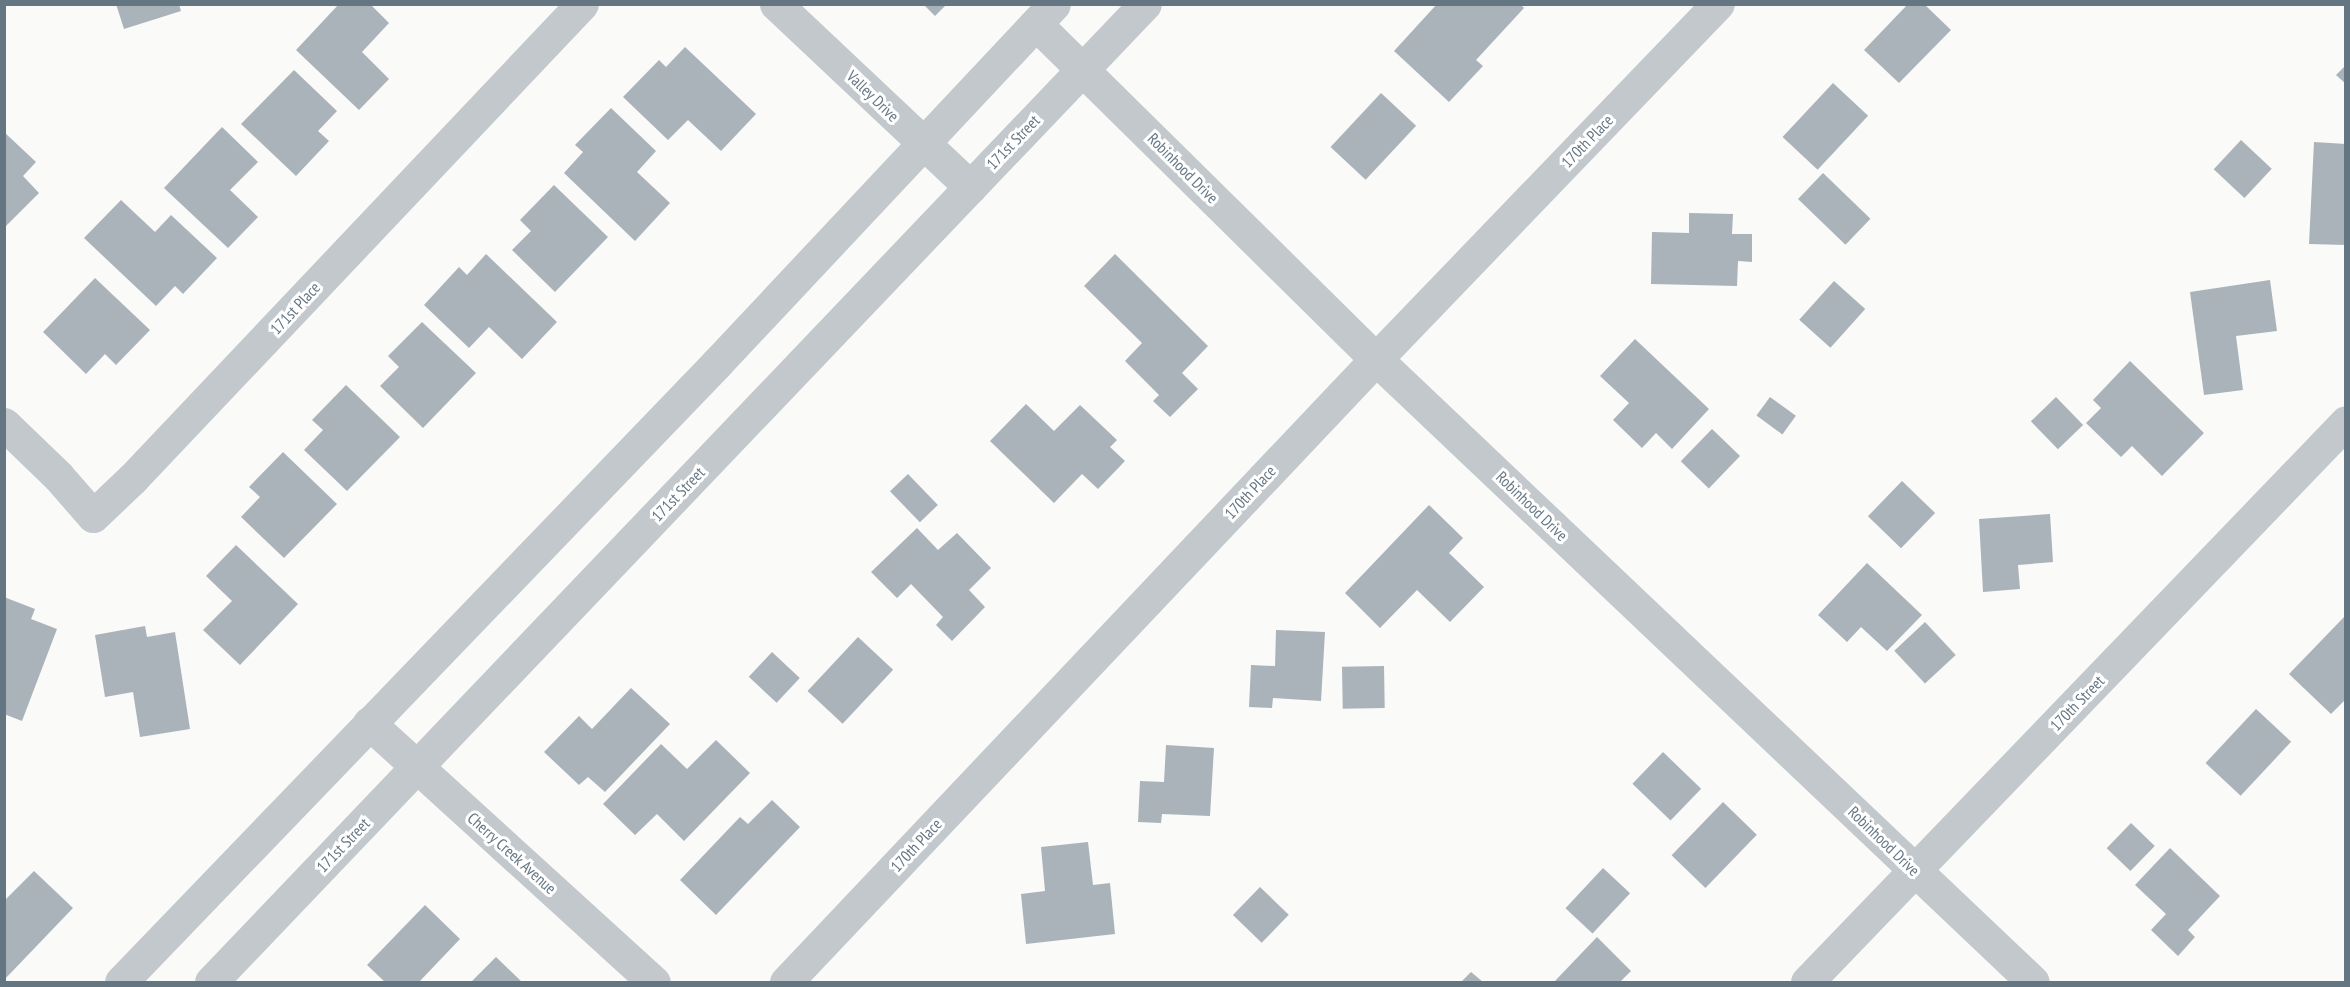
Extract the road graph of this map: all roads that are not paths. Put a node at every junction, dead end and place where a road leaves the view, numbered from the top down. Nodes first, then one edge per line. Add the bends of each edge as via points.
1 (582, 4) edge
2 (776, 4) edge
3 (1145, 4) edge
4 (1718, 4) edge
5 (1045, 14) edge
6 (1083, 69) junction
7 (922, 144) junction
8 (970, 187) junction
9 (1376, 359) junction
10 (2346, 422) edge
11 (4, 424) edge
12 (369, 723) junction
13 (418, 767) junction
14 (1916, 871) junction
15 (122, 982) edge
16 (211, 982) edge
17 (654, 982) edge
18 (786, 982) edge
19 (1807, 982) edge
20 (2033, 982) edge

1 - 11 street, 171st Place via 93,516
2 - 7 street, Valley Drive
3 - 6 street, 171st Street
4 - 9 street, 170th Place
5 - 6 street, Robinhood Drive
5 - 7 street
6 - 8 street, 171st Street
6 - 9 street, Robinhood Drive
7 - 8 street, Valley Drive
7 - 12 street via 717,363
8 - 13 street, 171st Street
9 - 14 street, Robinhood Drive
9 - 18 street, 170th Place
10 - 14 street, 170th Street
12 - 13 street, Cherry Creek Avenue
12 - 15 street
13 - 16 street, 171st Street
13 - 17 street, Cherry Creek Avenue
14 - 19 street, 170th Street
14 - 20 street, Robinhood Drive

